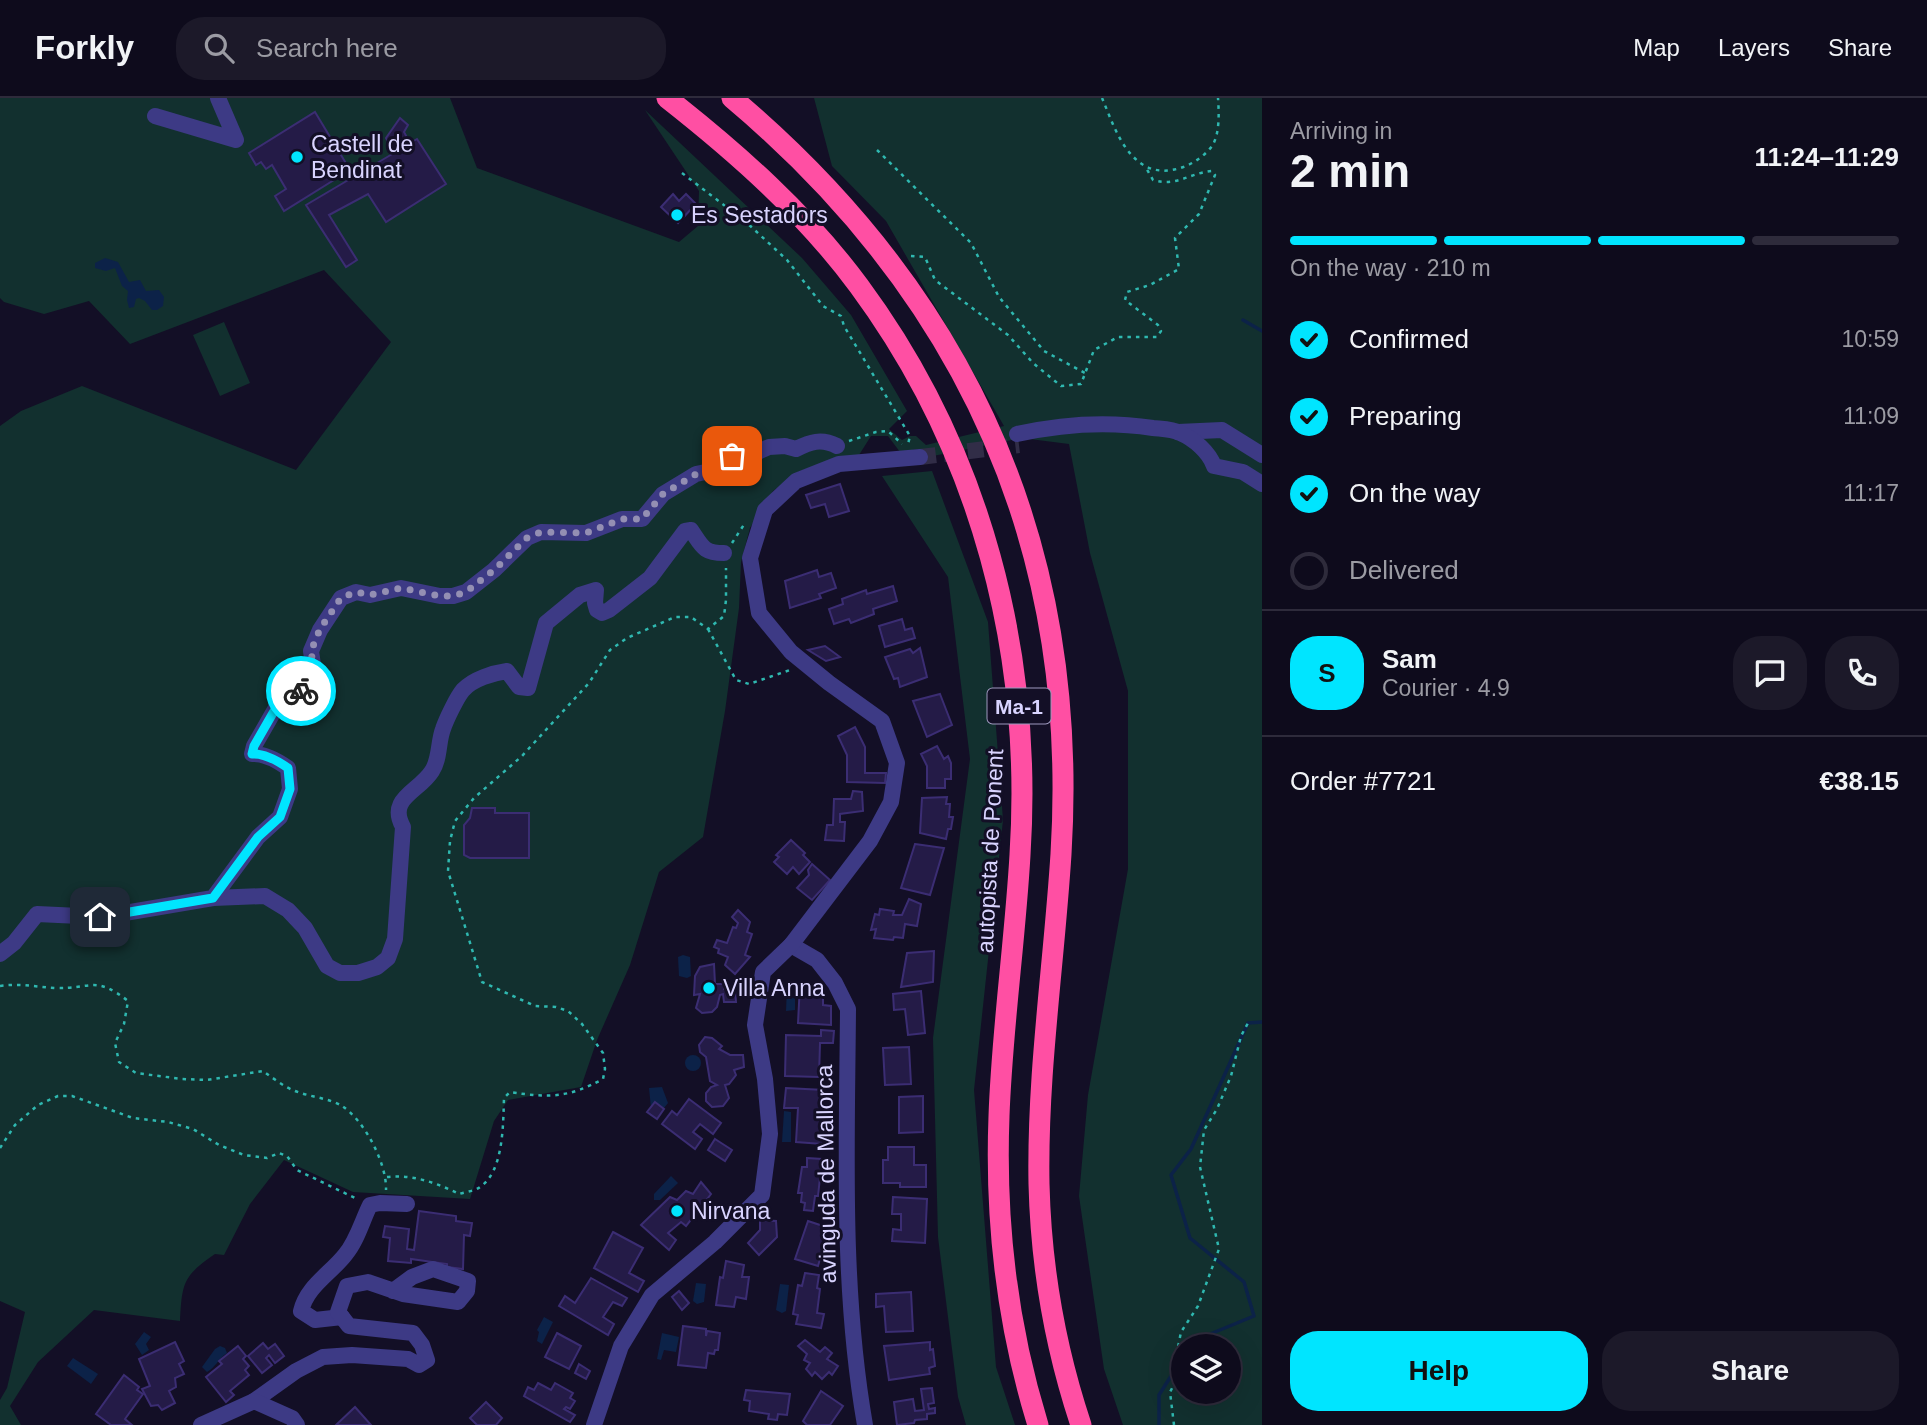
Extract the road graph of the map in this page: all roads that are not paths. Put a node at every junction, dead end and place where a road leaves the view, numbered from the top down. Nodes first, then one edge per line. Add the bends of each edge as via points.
1 (218, 98) edge
2 (667, 98) edge
3 (732, 98) edge
4 (155, 116) dead end
5 (1178, 432) junction
6 (1018, 439) tunnel mouth
7 (837, 446) road end
8 (915, 450) tunnel mouth
9 (1262, 455) edge
10 (1262, 484) edge
11 (724, 553) road end
12 (213, 898) junction
13 (791, 945) junction
14 (0, 954) edge
15 (407, 1204) dead end
16 (393, 1291) dead end
17 (342, 1317) junction
18 (254, 1401) junction
19 (201, 1425) edge
20 (297, 1425) edge
21 (594, 1425) edge
22 (865, 1425) edge
23 (1038, 1425) edge
24 (1081, 1425) edge

1 - 4 street via 236,140
2 - 23 highway, autopista de Ponent / Ma-1 via 774,190 858,285 938,416 990,552 1016,683 1022,782 1000,1104 1000,1215 1011,1314
3 - 24 highway, Ma-1 via 835,194 919,301 985,420 1032,548 1053,647 1063,782 1041,1106 1041,1219 1054,1320
5 - 6 street via 1130,425 1053,426
5 - 9 street via 1222,430
5 - 10 street via 1196,443 1214,466 1243,472
7 - 12 street via 820,441 796,449 769,447 746,457 732,456 663,494 642,519 622,519 586,533 541,532 527,538 466,592 453,596 401,588 341,598 311,651 310,680 277,706 254,746 252,754 288,768 290,789 280,817 258,837
8 - 13 street via 886,459 839,464 796,481 765,510 750,558 759,613 791,652 882,721 897,764 891,802 870,841
11 - 12 street via 711,553 691,530 685,531 650,578 609,610 597,610 596,590 592,590 546,623 528,688 519,687 507,671 463,689 443,728 434,768 400,803 395,939 388,958 377,967 340,973 327,966 305,928 265,896
12 - 14 street via 100,917 37,914 15,943
13 - 21 street via 763,972 755,1025 770,1134 762,1195 652,1295 621,1346
13 - 22 street, avinguda de Mallorca via 817,960 848,1009 846,1247
15 - 17 street via 378,1204 345,1255 296,1311 315,1320
16 - 17 street via 368,1282 347,1286 338,1312
17 - 18 street via 349,1326 413,1333 427,1360 419,1365 408,1359 323,1357
18 - 19 street
18 - 20 street via 292,1418

